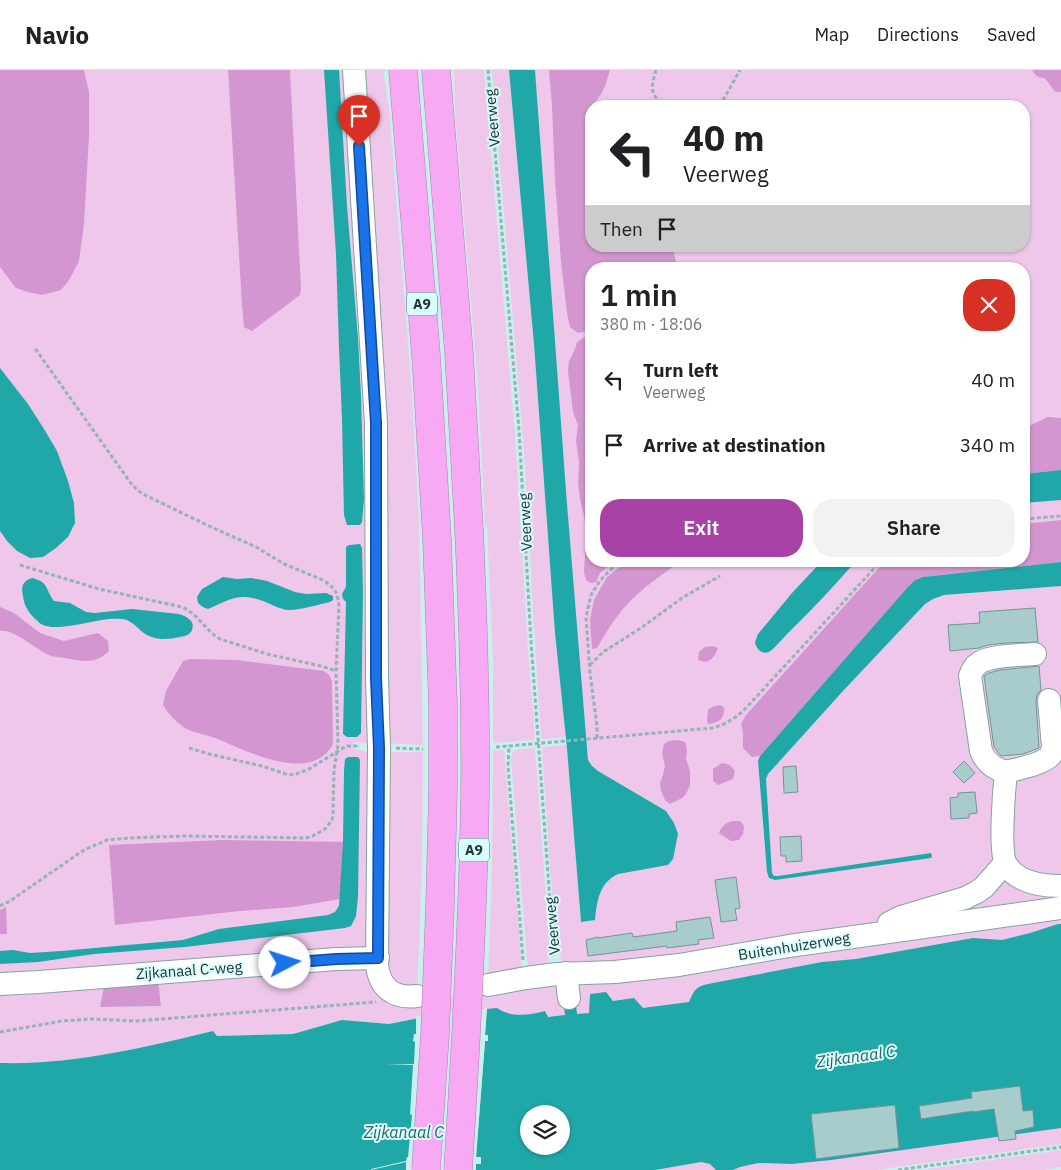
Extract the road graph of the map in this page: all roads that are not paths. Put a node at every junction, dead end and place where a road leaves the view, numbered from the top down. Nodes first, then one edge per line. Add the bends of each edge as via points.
1 (354, 70) edge
2 (403, 70) edge
3 (436, 70) edge
4 (1035, 654) dead end
5 (1049, 700) dead end
6 (1006, 772) junction
7 (1005, 863) junction
8 (1061, 886) edge
9 (1061, 908) edge
10 (869, 935) junction
11 (378, 958) junction
12 (561, 973) junction
13 (0, 984) edge
14 (488, 985) dead end
15 (408, 996) road end
16 (569, 998) dead end
17 (426, 1170) edge
18 (458, 1170) edge

1 - 11 street via 376,423
2 - 17 highway, A9, bridge via 426,355 443,705 440,906
3 - 18 highway, A9, bridge via 459,353 474,672 472,927
4 - 6 street via 981,661 970,676 980,752 993,768
5 - 6 street via 1052,753 1046,759
6 - 7 street
7 - 8 street via 1026,881
7 - 10 street via 978,892 901,917
9 - 10 street, Buitenhuizerweg
10 - 12 street, Buitenhuizerweg via 679,965 615,972
11 - 13 street, Zijkanaal C-weg
11 - 15 street via 382,983 392,993
12 - 14 street, Buitenhuizerweg
12 - 16 street

